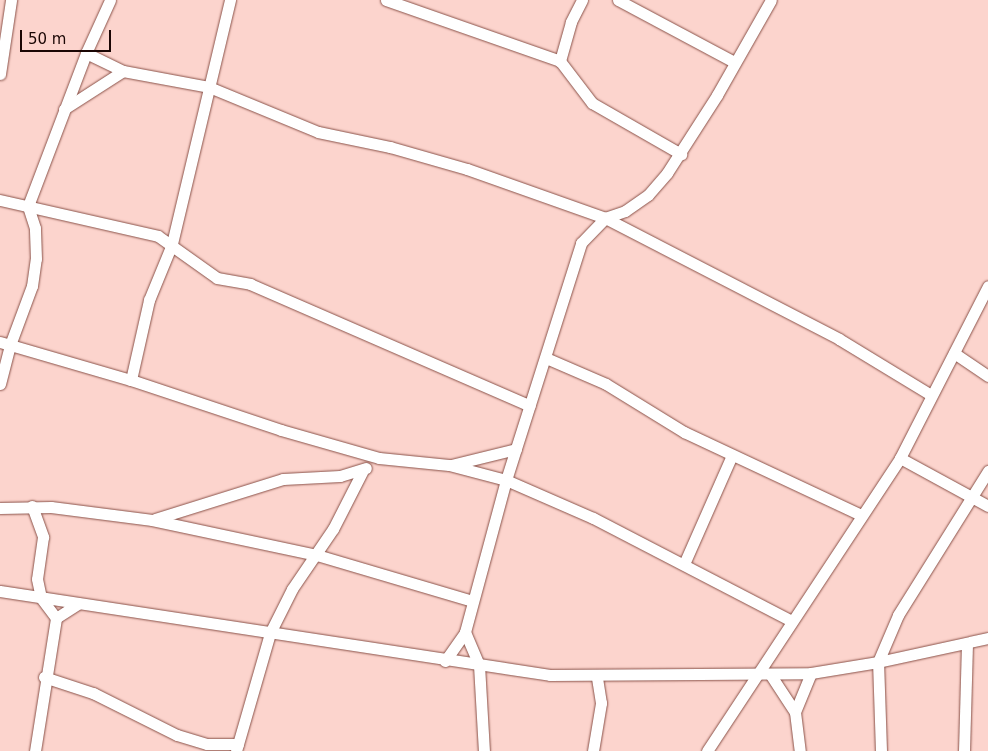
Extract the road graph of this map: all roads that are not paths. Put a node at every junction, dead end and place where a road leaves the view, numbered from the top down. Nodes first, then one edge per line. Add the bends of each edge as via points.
1 (11, 0) edge
2 (110, 0) edge
3 (230, 0) edge
4 (386, 0) edge
5 (582, 0) edge
6 (618, 0) edge
7 (767, 2) edge
8 (86, 53) junction
9 (560, 61) junction
10 (734, 62) junction
11 (123, 71) junction
12 (0, 74) edge
13 (209, 87) junction
14 (64, 109) junction
15 (680, 154) junction
16 (0, 200) edge
17 (28, 206) junction
18 (605, 218) junction
19 (174, 226) junction
20 (158, 236) junction
21 (172, 244) junction
22 (988, 286) edge
23 (5, 343) edge
24 (954, 354) junction
25 (546, 358) junction
26 (988, 376) edge
27 (131, 380) junction
28 (0, 384) edge
29 (931, 395) junction
30 (530, 406) junction
31 (516, 449) junction
32 (732, 454) junction
33 (379, 458) junction
34 (900, 458) junction
35 (449, 465) junction
36 (363, 470) junction
37 (988, 471) edge
38 (506, 480) junction
39 (971, 496) junction
40 (0, 499) edge
41 (32, 506) junction
42 (988, 506) edge
43 (6, 507) edge
44 (860, 515) junction
45 (152, 520) junction
46 (317, 555) junction
47 (684, 564) junction
48 (0, 591) edge
49 (41, 598) junction
50 (472, 601) junction
51 (79, 603) junction
52 (56, 618) junction
53 (792, 621) junction
54 (465, 632) junction
55 (270, 633) junction
56 (988, 638) edge
57 (967, 643) junction
58 (445, 661) junction
59 (878, 662) junction
60 (479, 665) junction
61 (811, 673) junction
62 (770, 674) junction
63 (757, 675) junction
64 (44, 677) junction
65 (597, 677) junction
66 (795, 712) junction
67 (237, 747) edge
68 (35, 751) edge
69 (484, 751) edge
70 (593, 751) edge
71 (707, 751) edge
72 (800, 751) edge
73 (881, 751) edge
74 (964, 751) edge

1 - 12 street
2 - 8 street
3 - 13 street
4 - 9 street
5 - 9 street via 571,22
6 - 10 street
7 - 10 street
8 - 11 street
8 - 14 street
9 - 15 street via 592,103
10 - 15 street
11 - 13 street
11 - 14 street
13 - 18 street via 318,132 458,166
13 - 19 street
14 - 17 street
15 - 18 street via 648,195 625,212
16 - 17 street
17 - 20 street
17 - 23 street via 35,228 36,259 27,307
18 - 25 street via 581,243
18 - 29 street via 839,339
19 - 20 street
19 - 21 street
20 - 21 street
21 - 27 street via 149,300
21 - 30 street via 218,278 250,284
22 - 24 street
23 - 27 street
23 - 28 street
24 - 26 street
24 - 29 street
25 - 30 street
25 - 32 street via 606,384 684,432
27 - 33 street via 281,430
29 - 34 street
30 - 31 street
31 - 35 street
31 - 38 street
32 - 44 street
32 - 47 street
33 - 35 street
33 - 36 street
34 - 39 street
34 - 44 street
35 - 38 street
36 - 45 street via 340,476 283,479
36 - 46 street
37 - 39 street
38 - 47 street via 593,518
38 - 50 street
39 - 42 street
39 - 59 street via 898,615
40 - 43 street
41 - 43 street
41 - 45 street
41 - 49 street via 43,537 37,579
44 - 53 street
45 - 46 street
46 - 50 street
46 - 55 street via 292,588
47 - 53 street
48 - 49 street
49 - 51 street
49 - 52 street
50 - 54 street
51 - 52 street
51 - 55 street
52 - 64 street
53 - 63 street
54 - 58 street
54 - 60 street
55 - 58 street
55 - 67 street
56 - 57 street
57 - 59 street
57 - 74 street
58 - 60 street
59 - 61 street
59 - 73 street
60 - 65 street via 550,675
60 - 69 street
61 - 62 street
61 - 66 street
62 - 63 street
62 - 66 street
63 - 65 street
63 - 71 street
64 - 67 street via 93,693 177,735 207,744
64 - 68 street
65 - 70 street via 600,703
66 - 72 street

